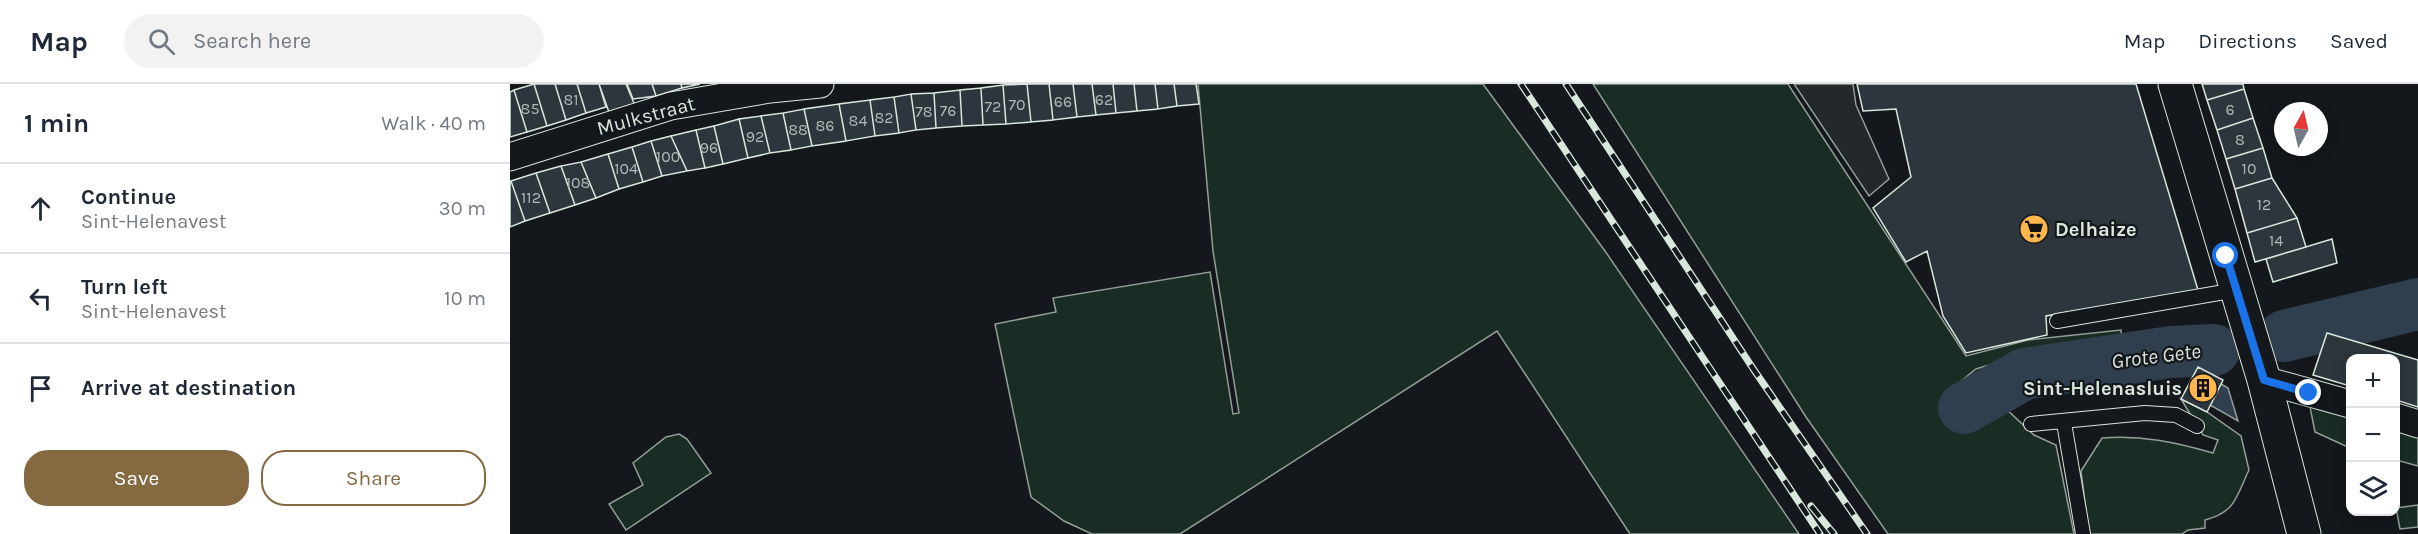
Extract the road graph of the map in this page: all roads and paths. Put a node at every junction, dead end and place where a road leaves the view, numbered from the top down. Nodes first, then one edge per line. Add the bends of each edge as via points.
1 (820, 84) edge
2 (2175, 84) edge
3 (510, 157) edge
4 (2236, 290) junction
5 (2057, 321) dead end
6 (2264, 380) junction
7 (2346, 403) edge
8 (2400, 418) edge
9 (2064, 423) junction
10 (2031, 424) dead end
11 (2418, 424) edge
12 (2197, 426) dead end
13 (2083, 534) edge
14 (2304, 534) edge

1 - 3 street, Mulkstraat via 671,106
2 - 4 street
4 - 5 lane
4 - 6 street
6 - 7 street
6 - 14 street
8 - 11 street
9 - 10 lane
9 - 12 lane via 2145,413 2176,415
9 - 13 lane

